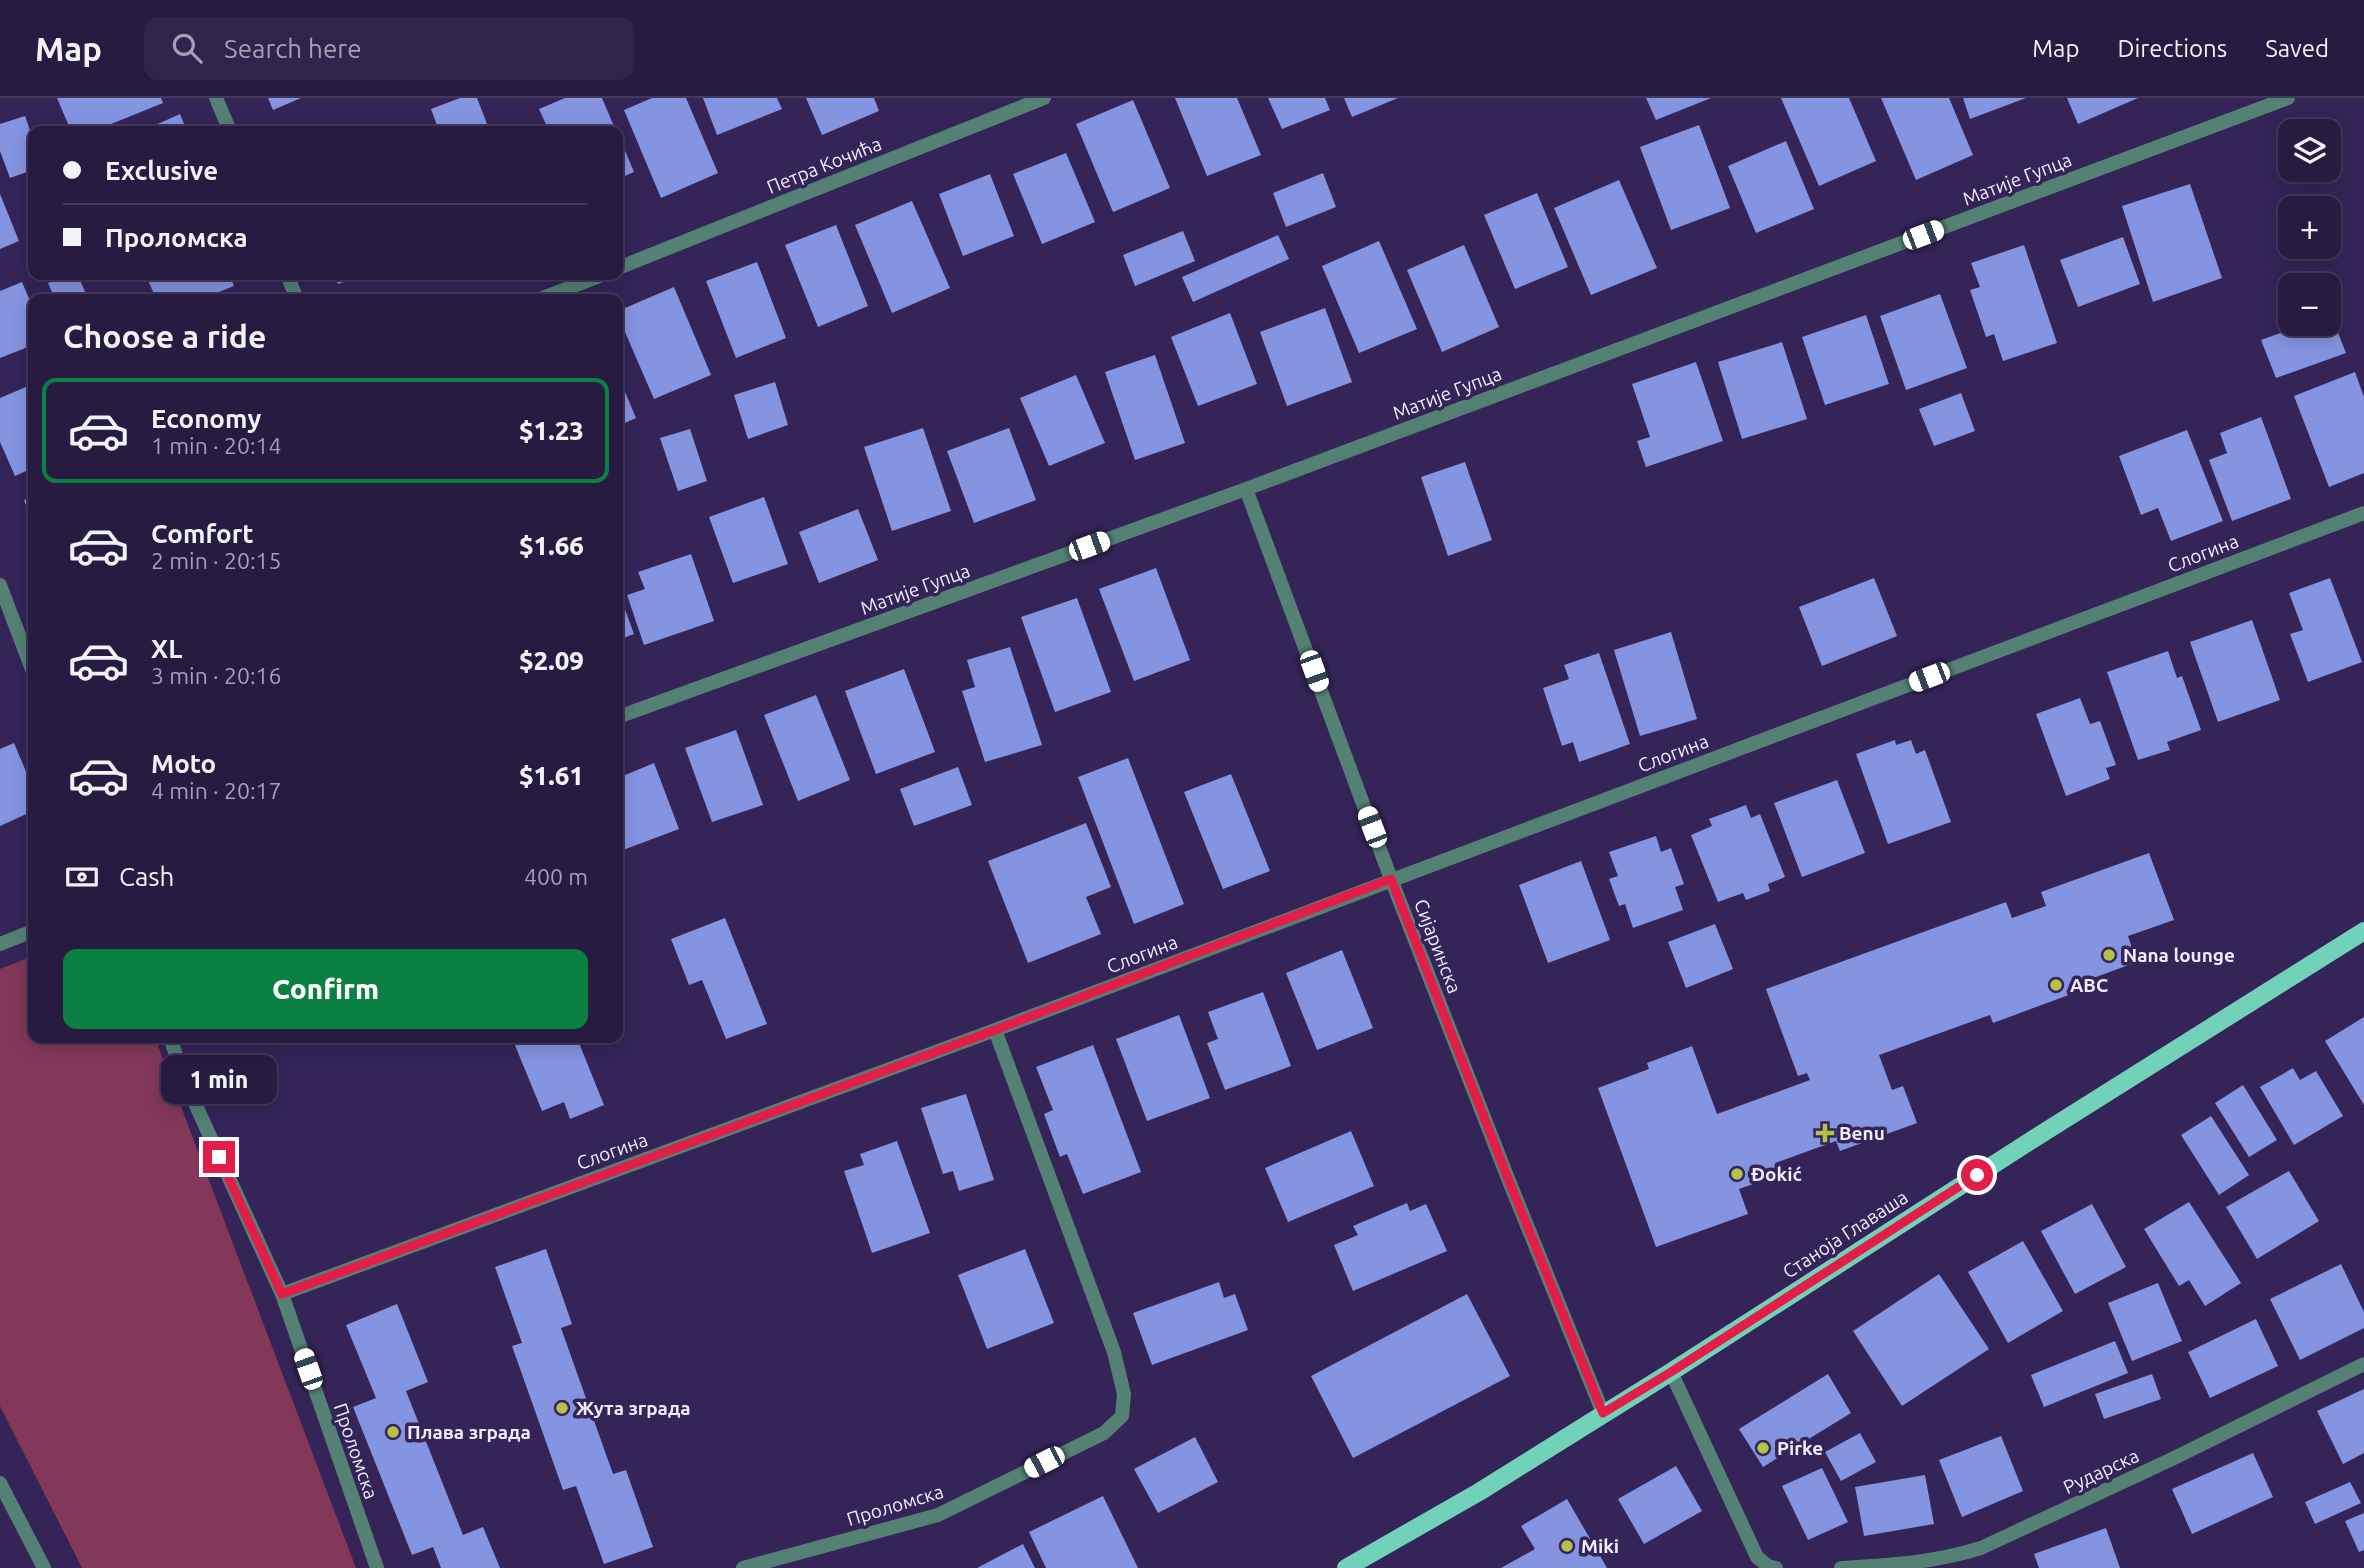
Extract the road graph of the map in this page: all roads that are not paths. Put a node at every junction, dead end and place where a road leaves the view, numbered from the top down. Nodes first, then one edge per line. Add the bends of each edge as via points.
1 (216, 98) edge
2 (1044, 98) edge
3 (2288, 98) edge
4 (228, 126) edge
5 (623, 266) edge
6 (589, 280) edge
7 (553, 294) edge
8 (1246, 489) junction
9 (2364, 513) edge
10 (0, 585) edge
11 (28, 659) edge
12 (623, 715) edge
13 (1391, 879) junction
14 (2364, 931) edge
15 (28, 933) edge
16 (0, 944) edge
17 (995, 1030) junction
18 (172, 1043) edge
19 (282, 1294) junction
20 (2364, 1364) edge
21 (1671, 1372) junction
22 (1603, 1413) junction
23 (0, 1483) edge
24 (44, 1568) edge
25 (377, 1568) edge
26 (743, 1568) edge
27 (1346, 1568) edge
28 (1776, 1568) edge
29 (1841, 1568) edge

1 - 4 street
2 - 5 street, Петра Кочића
3 - 8 street, Матије Гупца
6 - 7 street
8 - 12 street, Матије Гупца
8 - 13 street, Сијаринска
9 - 13 street, Слогина
10 - 11 street
13 - 17 street, Слогина
13 - 22 street, Сијаринска
14 - 21 main road, Станоја Главаша
15 - 16 street
17 - 19 street, Слогина
17 - 26 street, Проломска via 1114,1352 1124,1394 1122,1416 1104,1433 938,1515
18 - 19 street, Проломска
19 - 25 street, Проломска
20 - 29 street, Рударска via 1981,1548 1912,1564
21 - 22 main road, Станоја Главаша
21 - 28 street via 1757,1557
22 - 27 main road, Станоја Главаша via 1479,1492
23 - 24 street

